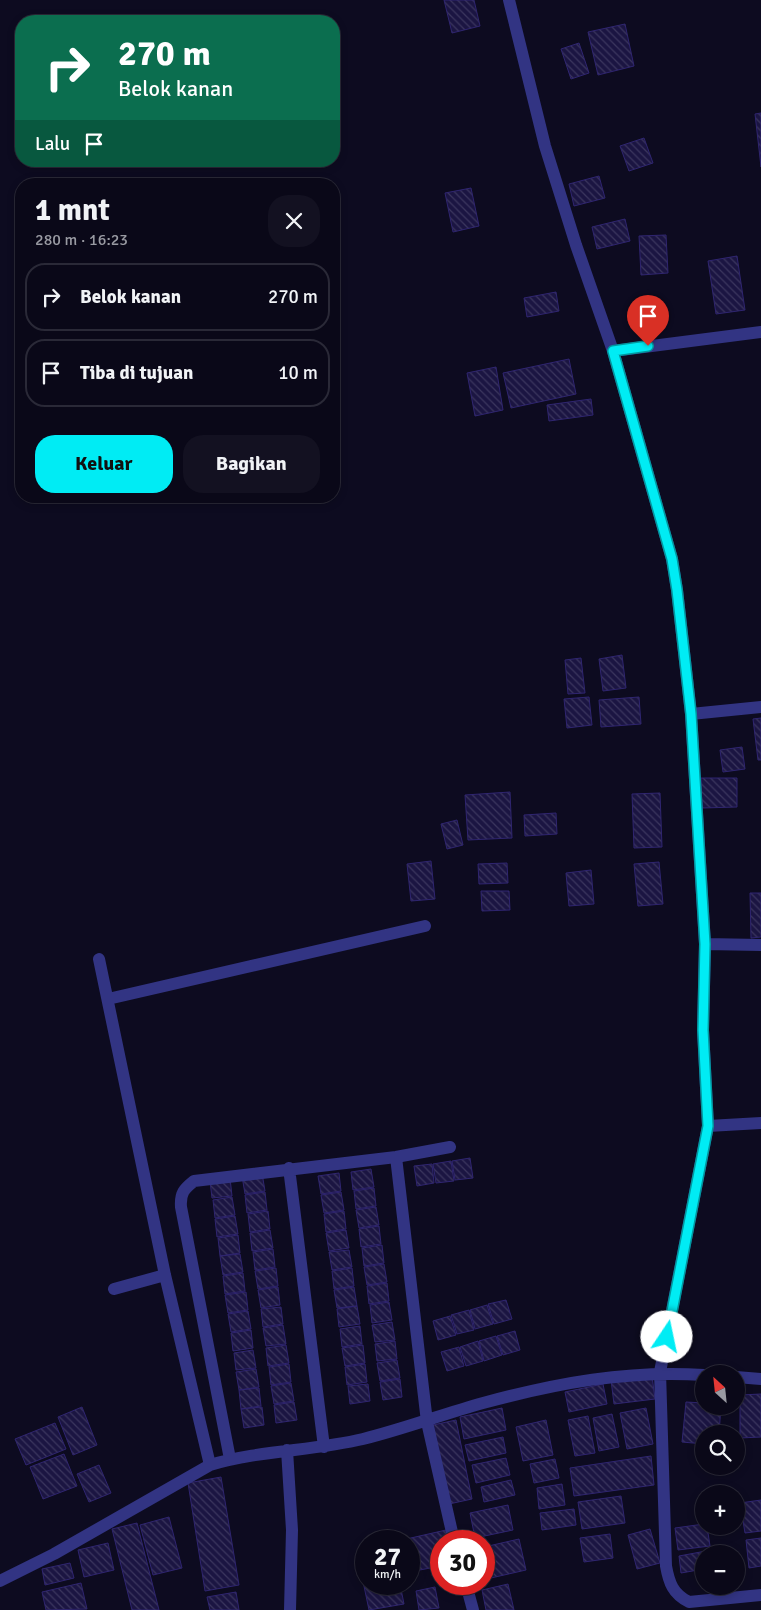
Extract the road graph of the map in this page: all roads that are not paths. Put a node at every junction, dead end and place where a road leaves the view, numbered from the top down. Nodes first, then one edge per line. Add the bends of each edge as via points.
1 (509, 0) edge
2 (761, 332) edge
3 (613, 351) junction
4 (761, 707) edge
5 (691, 714) junction
6 (425, 926) dead end
7 (705, 944) junction
8 (761, 945) edge
9 (99, 959) dead end
10 (108, 999) junction
11 (761, 1124) edge
12 (708, 1126) junction
13 (450, 1147) dead end
14 (396, 1157) junction
15 (289, 1168) junction
16 (166, 1275) junction
17 (114, 1289) dead end
18 (660, 1372) junction
19 (695, 1374) edge
20 (745, 1378) edge
21 (761, 1379) edge
22 (428, 1422) junction
23 (324, 1447) junction
24 (287, 1450) junction
25 (230, 1459) junction
26 (210, 1464) junction
27 (452, 1530) edge
28 (0, 1581) edge
29 (469, 1595) edge
30 (761, 1595) edge
31 (290, 1610) edge
32 (474, 1610) edge

1 - 3 street via 545,146
2 - 3 street
3 - 5 street via 672,559
4 - 5 street
5 - 7 street
6 - 10 street
7 - 8 street
7 - 12 street via 703,1030
9 - 10 street
10 - 16 street
11 - 12 street
12 - 18 street
13 - 14 street
14 - 15 street
14 - 22 street
15 - 23 street
15 - 25 street via 194,1181 184,1188 180,1198
16 - 17 street
16 - 26 street
18 - 19 street
18 - 22 street via 584,1380 482,1404
18 - 30 street via 666,1566 672,1588 689,1602
20 - 21 street
22 - 23 street
22 - 27 street
23 - 24 street
24 - 25 street
24 - 31 street via 292,1530
25 - 26 street
26 - 28 street via 80,1540
29 - 32 street

